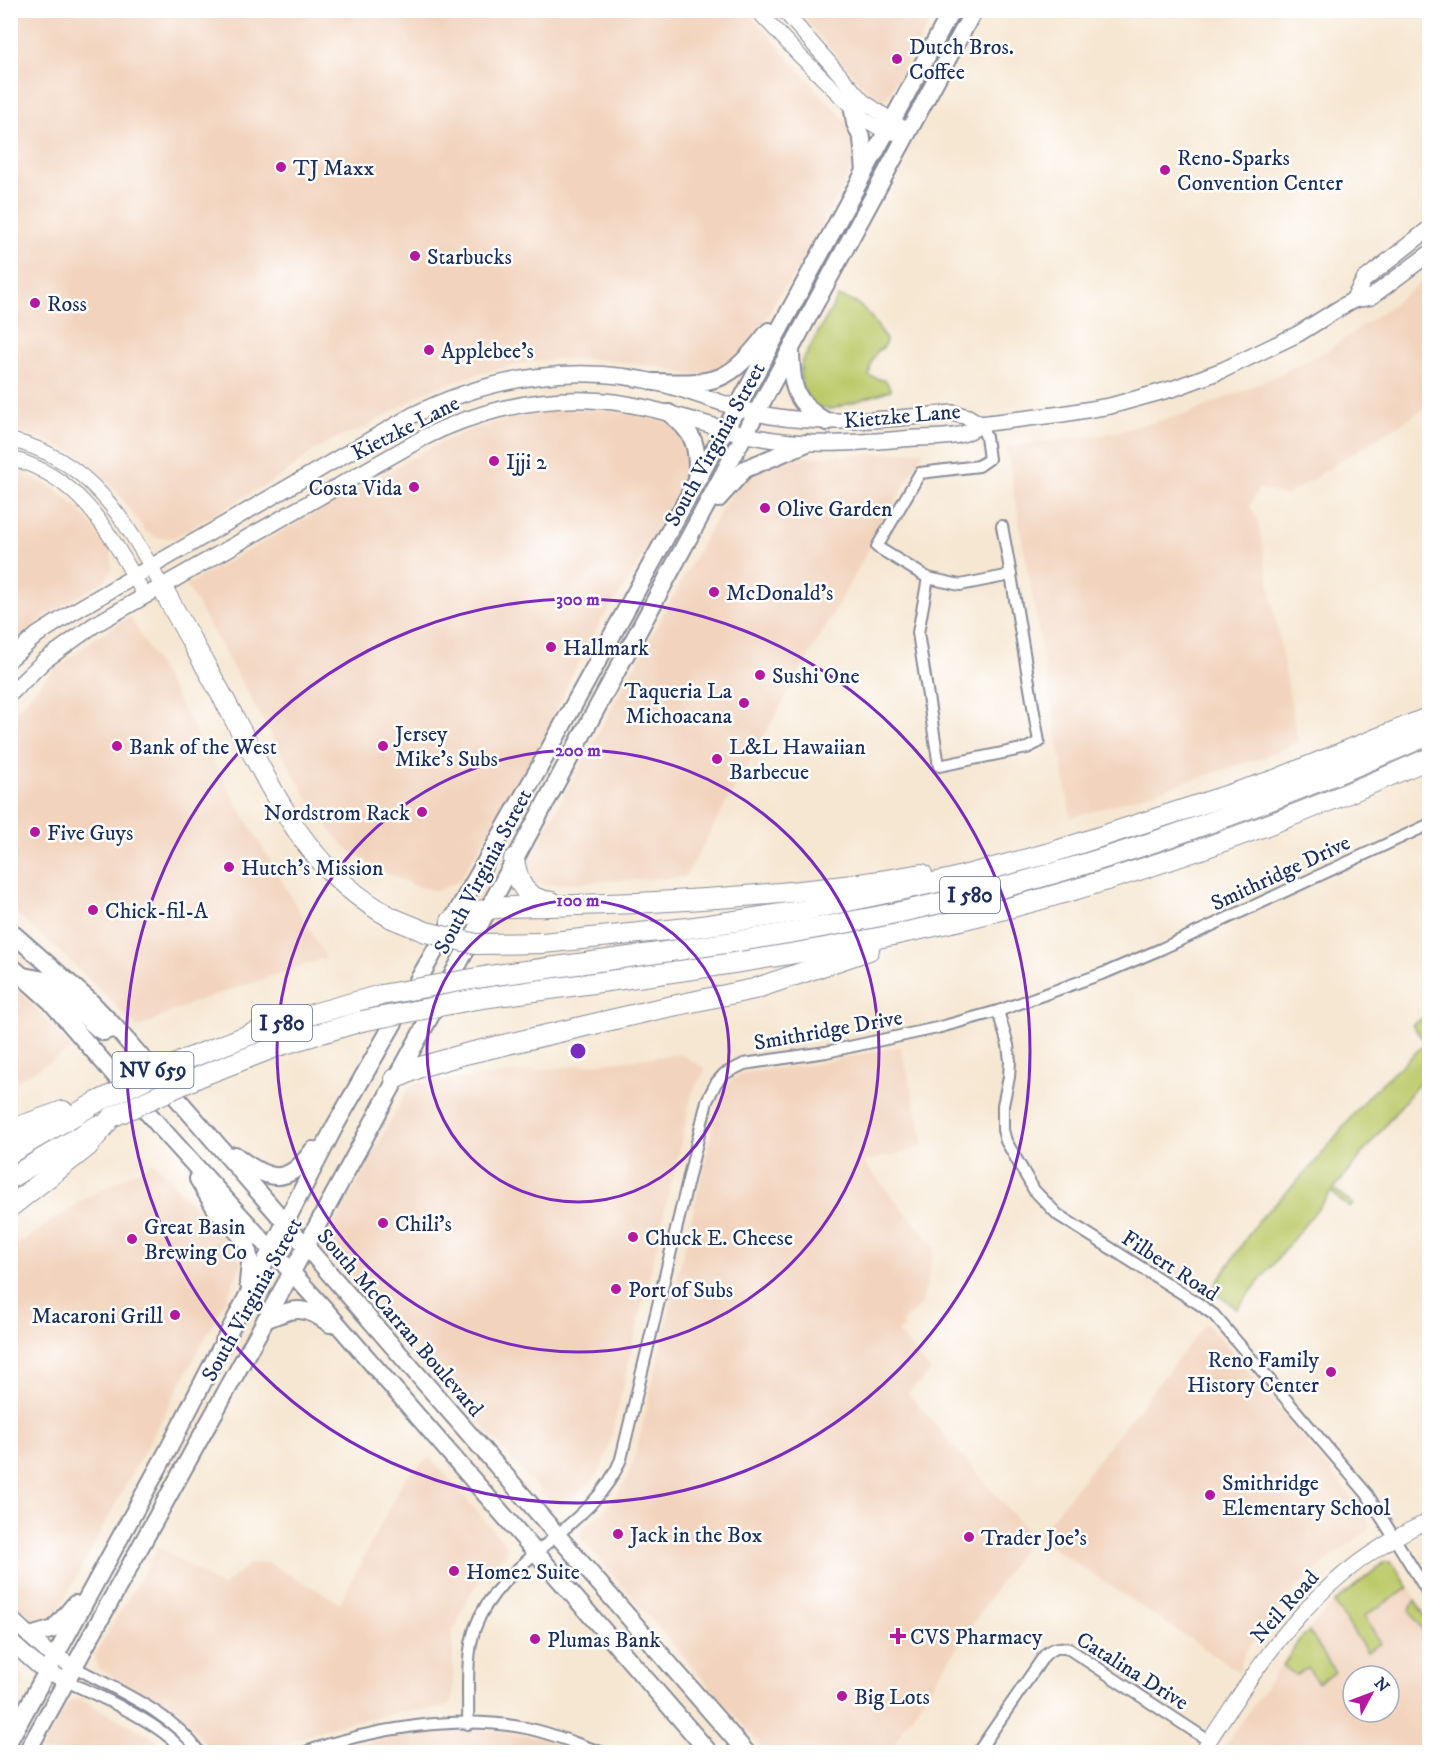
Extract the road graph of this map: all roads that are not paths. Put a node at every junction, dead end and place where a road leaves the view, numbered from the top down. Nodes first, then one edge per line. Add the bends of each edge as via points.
1 (757, 10) edge
2 (783, 10) edge
3 (951, 10) edge
4 (975, 10) edge
5 (853, 110) junction
6 (889, 126) junction
7 (908, 134) junction
8 (865, 171) junction
9 (1430, 228) edge
10 (1430, 253) edge
11 (795, 300) junction
12 (1353, 300) junction
13 (791, 348) junction
14 (654, 382) junction
15 (736, 409) junction
16 (669, 413) junction
17 (755, 413) junction
18 (827, 422) junction
19 (980, 424) junction
20 (725, 429) junction
21 (744, 434) junction
22 (10, 440) edge
23 (807, 443) junction
24 (10, 458) edge
25 (697, 479) junction
26 (1002, 526) dead end
27 (692, 530) junction
28 (151, 567) junction
29 (1011, 575) junction
30 (134, 577) junction
31 (928, 578) junction
32 (153, 592) junction
33 (10, 659) edge
34 (10, 694) edge
35 (573, 705) junction
36 (592, 716) junction
37 (1430, 717) edge
38 (1430, 734) edge
39 (1430, 758) edge
40 (1430, 824) edge
41 (1133, 827) junction
42 (514, 859) junction
43 (579, 905) junction
44 (488, 908) junction
45 (451, 921) junction
46 (948, 922) junction
47 (10, 931) edge
48 (16, 970) edge
49 (998, 1011) junction
50 (115, 1026) junction
51 (395, 1079) junction
52 (352, 1096) junction
53 (97, 1102) junction
54 (112, 1117) junction
55 (202, 1126) junction
56 (10, 1130) edge
57 (10, 1153) edge
58 (187, 1157) junction
59 (10, 1178) edge
60 (10, 1207) edge
61 (285, 1221) junction
62 (306, 1245) junction
63 (270, 1248) junction
64 (292, 1272) junction
65 (248, 1293) junction
66 (265, 1320) junction
67 (351, 1340) junction
68 (1430, 1520) edge
69 (556, 1536) junction
70 (1393, 1538) junction
71 (536, 1553) junction
72 (98, 1576) junction
73 (1430, 1596) edge
74 (10, 1618) edge
75 (30, 1636) junction
76 (10, 1641) edge
77 (60, 1669) junction
78 (468, 1724) junction
79 (10, 1739) edge
80 (1206, 1747) edge
81 (27, 1752) edge
82 (184, 1752) edge
83 (199, 1752) edge
84 (305, 1752) edge
85 (601, 1752) edge
86 (709, 1752) edge
87 (746, 1752) edge
88 (978, 1752) edge

1 - 5 street
2 - 6 street
3 - 6 main road, South Virginia Street
4 - 7 main road, South Virginia Street
5 - 6 street via 864,119
5 - 8 main road via 862,139
6 - 7 street
6 - 8 main road, South Virginia Street
7 - 13 main road, South Virginia Street
8 - 11 main road, South Virginia Street
9 - 12 main road, Kietzke Lane via 1364,280
10 - 12 main road, Kietzke Lane via 1371,297
11 - 14 main road via 749,356 721,378 698,384
11 - 15 main road, South Virginia Street
12 - 19 main road, Kietzke Lane via 1270,348 1175,388 1087,410
13 - 17 main road, South Virginia Street
13 - 18 main road via 792,379 799,400
14 - 15 main road, Kietzke Lane
14 - 28 main road, Kietzke Lane via 594,373 542,375 450,399 413,415
15 - 17 main road, Kietzke Lane
15 - 20 main road, South Virginia Street
16 - 20 main road, Kietzke Lane
16 - 25 main road via 684,425 694,441
16 - 32 main road, Kietzke Lane via 617,402 562,400 534,402 473,417 416,442
17 - 18 main road, Kietzke Lane
17 - 21 main road, South Virginia Street
18 - 19 main road, Kietzke Lane via 953,413
19 - 23 main road, Kietzke Lane via 972,432 956,435
19 - 31 street via 988,459 979,466 920,473 878,547
20 - 21 main road, Kietzke Lane
20 - 25 main road, South Virginia Street
21 - 23 main road, Kietzke Lane
21 - 27 main road, South Virginia Street
22 - 28 street via 46,452 81,474 116,510
23 - 27 main road via 745,469
24 - 30 street via 64,483 90,507
25 - 35 main road, South Virginia Street
26 - 29 street
27 - 36 main road, South Virginia Street
28 - 30 main road, Kietzke Lane
28 - 32 street
29 - 31 street via 960,585
29 - 31 street via 1038,742 1027,748 939,766 918,633
30 - 32 street
30 - 33 main road, Kietzke Lane via 57,622
32 - 34 main road, Kietzke Lane via 55,652
32 - 41 highway, bridge via 312,853 348,888 392,918 426,932 476,944 543,943 801,911 952,879
35 - 36 main road
35 - 45 main road, South Virginia Street
36 - 42 main road, South Virginia Street
37 - 41 highway via 1275,780
38 - 53 highway, I 580, bridge via 1208,824 1035,879 831,926 381,995 277,1024 187,1059
39 - 46 highway, I 580 via 1217,844 1092,884
40 - 49 street, Smithridge Drive via 1161,949
41 - 43 highway via 954,868 844,886
42 - 43 highway via 518,879 528,894 545,901
42 - 44 main road, South Virginia Street
43 - 44 highway
44 - 45 highway
44 - 51 main road, South Virginia Street
45 - 52 main road, South Virginia Street
46 - 51 highway via 754,989 465,1054
46 - 54 highway, I 580, bridge via 787,955 476,999 362,1021 278,1046
47 - 50 main road, South McCarran Boulevard / NV 659
48 - 50 main road via 45,980 98,1029 104,1032
48 - 58 main road, NV 659 via 68,1022
49 - 69 street, Smithridge Drive via 886,1040 744,1064 716,1083 707,1101 621,1459 608,1487
49 - 70 street, Filbert Road via 1010,1061 1003,1130 1034,1190 1058,1215 1214,1315 1367,1494
50 - 55 main road, South McCarran Boulevard / NV 659
51 - 62 main road, South Virginia Street
52 - 55 main road via 303,1164 282,1176 252,1167
52 - 61 main road, South Virginia Street
53 - 56 highway
53 - 57 highway, I 580
54 - 59 highway, I 580
54 - 60 highway via 88,1146
55 - 61 main road, South McCarran Boulevard / NV 659
58 - 63 main road, NV 659
58 - 65 main road via 215,1208 246,1241 250,1262
61 - 62 main road, South McCarran Boulevard / NV 659
61 - 63 main road, South Virginia Street
62 - 64 main road, South Virginia Street
62 - 69 main road, South McCarran Boulevard / NV 659
63 - 64 main road, NV 659
63 - 65 main road, South Virginia Street
64 - 66 main road, South Virginia Street
64 - 67 main road, NV 659
65 - 72 main road, South Virginia Street
66 - 67 main road via 304,1309
66 - 77 main road, South Virginia Street
67 - 71 main road, NV 659
68 - 70 street, Neil Road
69 - 71 street, Smithridge Drive
69 - 87 main road, South McCarran Boulevard / NV 659
70 - 73 street, Filbert Road
70 - 80 street, Neil Road via 1333,1581 1303,1610 1275,1643
71 - 78 street, Smithridge Drive via 490,1600 475,1628
71 - 86 main road, NV 659
72 - 75 main road via 54,1629
72 - 77 main road, South Virginia Street
74 - 75 main road
75 - 77 main road
76 - 77 main road
77 - 79 main road, South Virginia Street
77 - 81 main road, South Virginia Street
77 - 82 street via 90,1692 158,1729
77 - 83 street via 168,1720
78 - 84 street via 391,1730
78 - 85 street via 527,1728
80 - 88 street, Catalina Drive via 1062,1647 1044,1656

